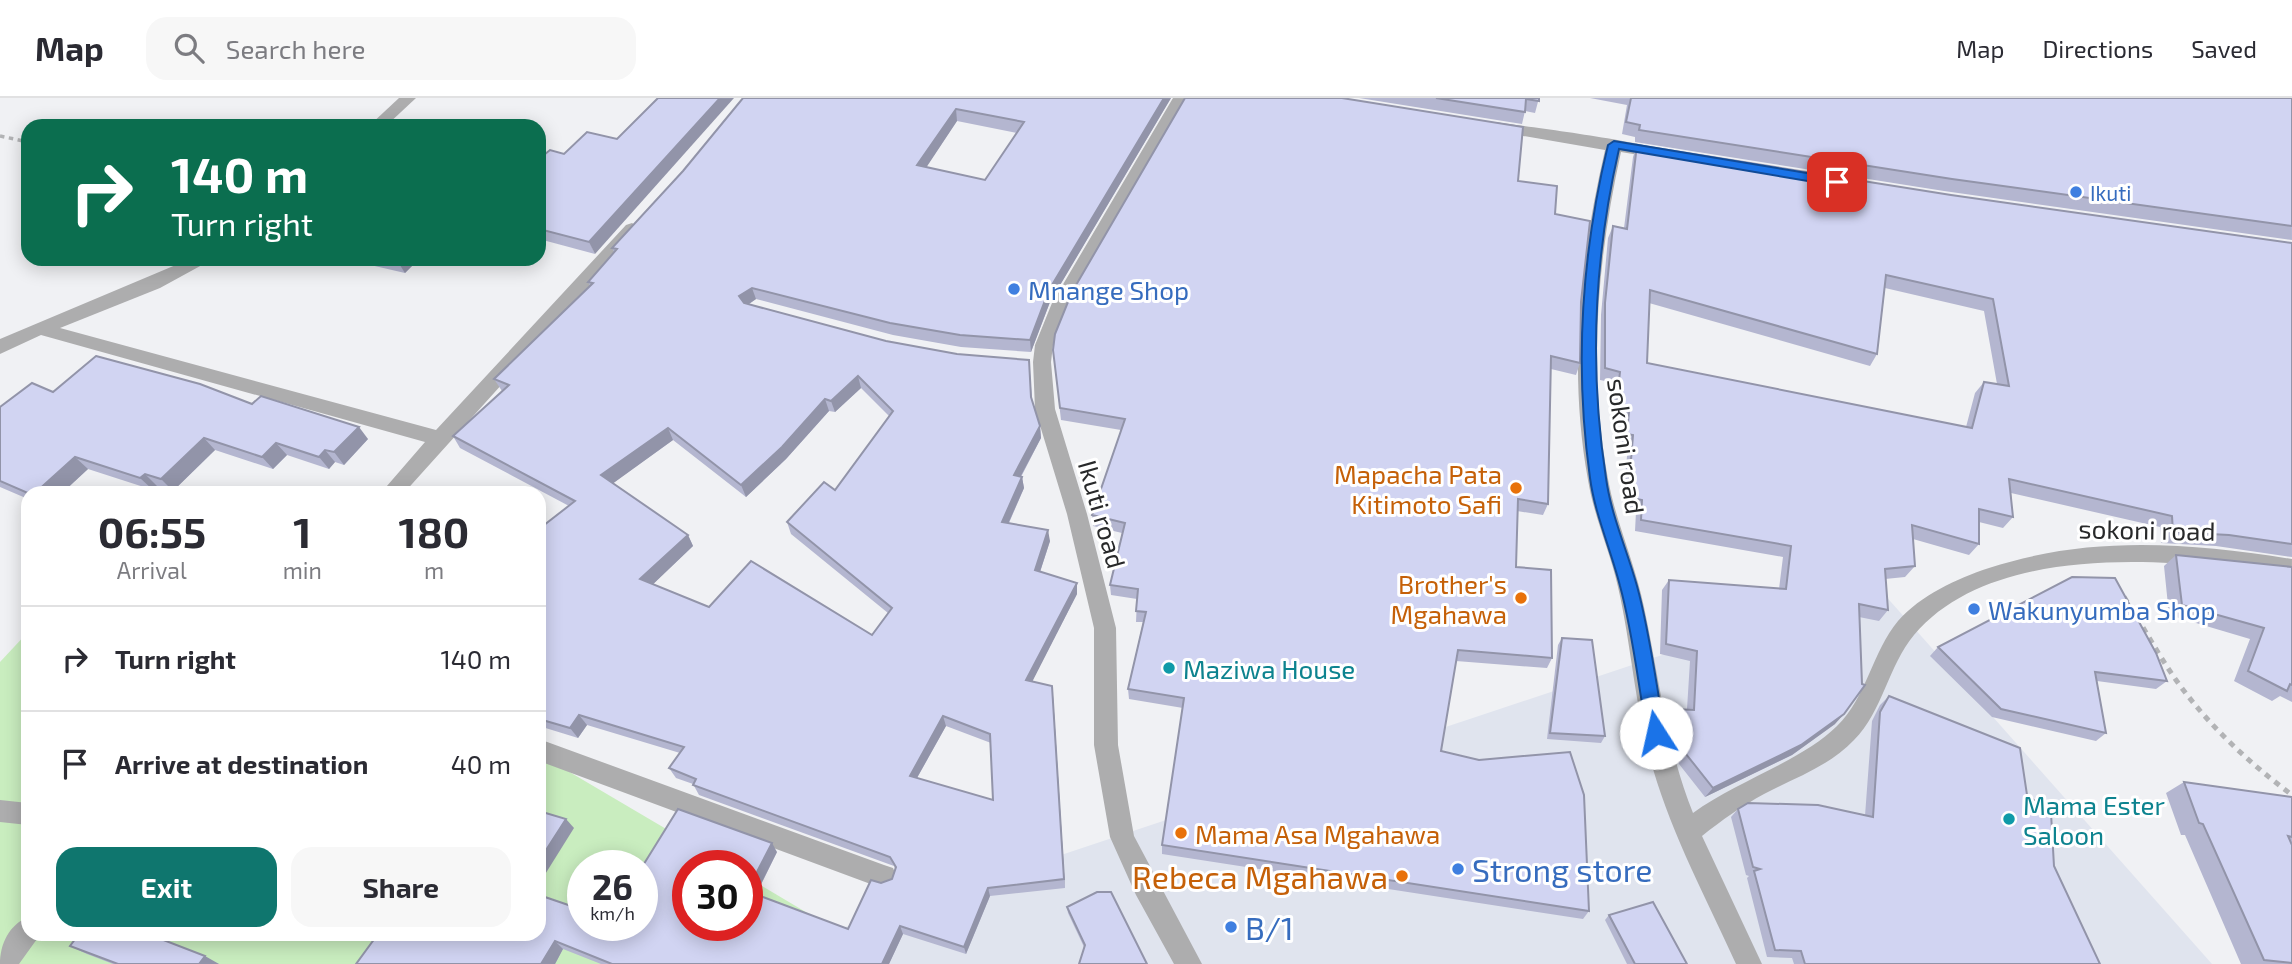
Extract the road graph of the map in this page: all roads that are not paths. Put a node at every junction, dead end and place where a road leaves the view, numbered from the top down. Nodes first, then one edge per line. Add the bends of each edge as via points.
1 (408, 98) edge
2 (1181, 98) edge
3 (385, 119) edge
4 (1473, 124) edge
5 (1614, 145) junction
6 (1681, 156) edge
7 (644, 216) edge
8 (192, 266) edge
9 (38, 328) junction
10 (0, 347) edge
11 (1017, 361) edge
12 (1042, 362) junction
13 (440, 439) junction
14 (397, 486) edge
15 (2292, 569) edge
16 (546, 753) edge
17 (0, 811) edge
18 (21, 813) edge
19 (1689, 831) junction
20 (884, 877) dead end
21 (21, 940) edge
22 (3, 964) edge
23 (1189, 964) edge
24 (1749, 964) edge

1 - 3 street
2 - 12 street, Ikuti road via 1061,303
4 - 5 street
5 - 6 street
5 - 19 street, sokoni road via 1603,190 1587,314 1595,455 1613,542 1629,586 1664,769
7 - 13 street
8 - 9 street via 168,280
9 - 10 street
9 - 13 street
11 - 12 street
12 - 23 street, Ikuti road via 1045,409 1105,628 1106,745 1122,837
13 - 14 street
15 - 19 street, sokoni road via 2191,554 2096,552 2056,557 1962,588 1935,603 1906,629 1861,715 1845,733 1815,757 1721,806
16 - 20 street
17 - 18 street
19 - 24 street, sokoni road
21 - 22 street

